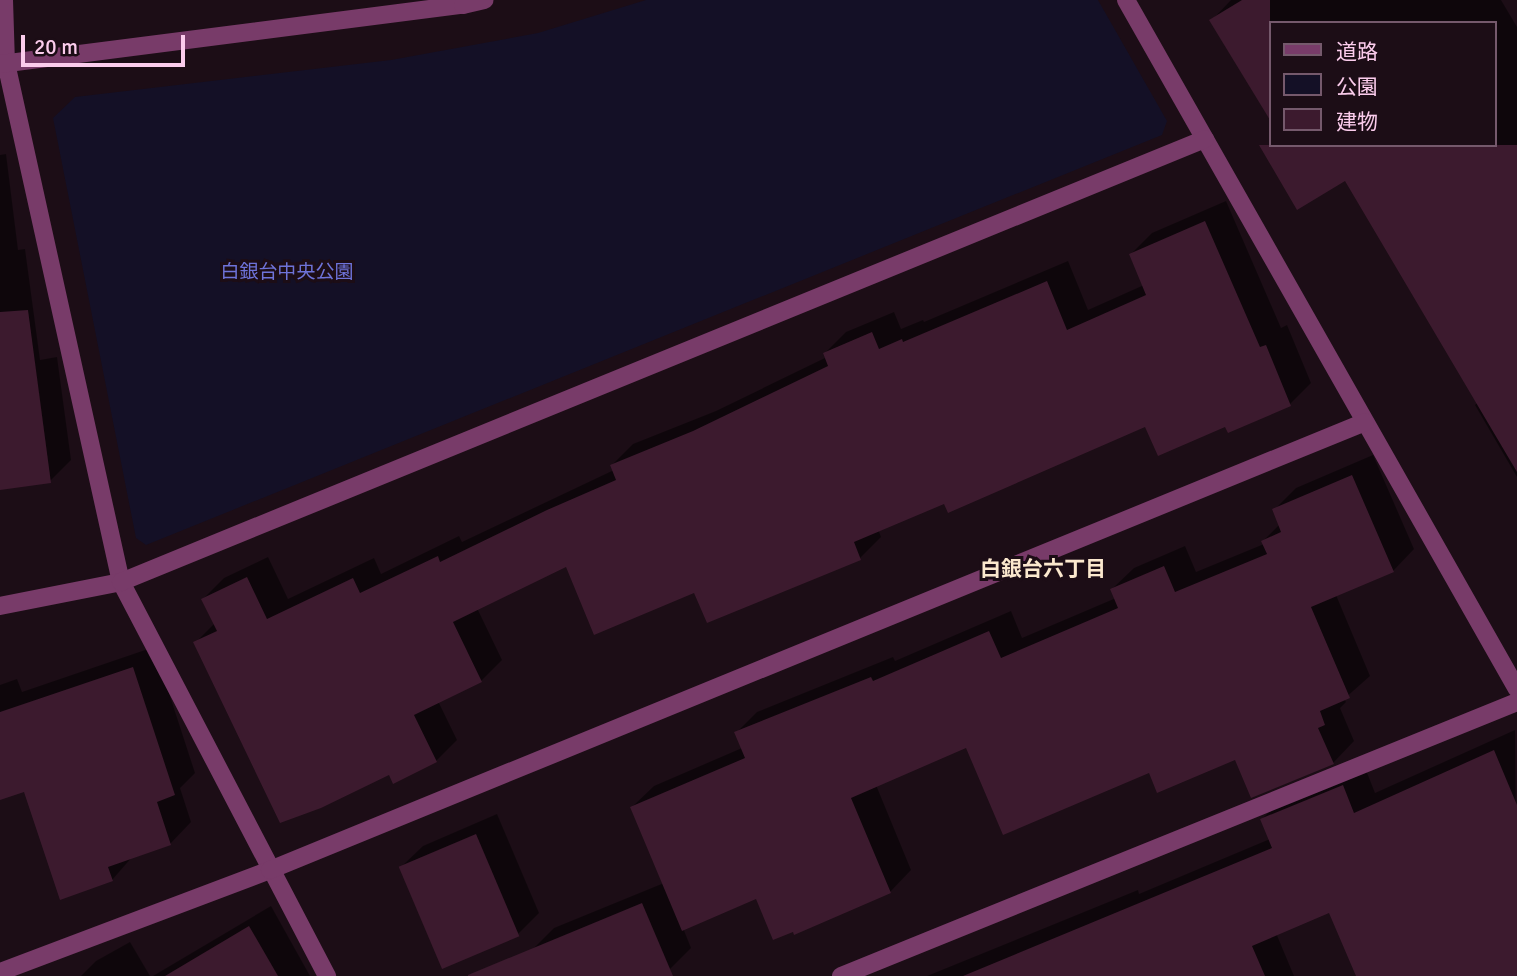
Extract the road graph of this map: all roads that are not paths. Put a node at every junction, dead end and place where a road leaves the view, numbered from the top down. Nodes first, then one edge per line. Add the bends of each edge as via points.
1 (4, 0) edge
2 (484, 0) edge
3 (1126, 0) edge
4 (3, 64) edge
5 (1205, 139) junction
6 (1365, 422) junction
7 (121, 582) junction
8 (0, 606) edge
9 (1517, 689) edge
10 (1517, 702) edge
11 (270, 870) junction
12 (0, 972) edge
13 (327, 976) edge
14 (841, 976) edge

1 - 4 street
2 - 4 street
3 - 5 street
4 - 7 street
5 - 6 street
5 - 7 street
6 - 9 street
6 - 11 street
7 - 8 street
7 - 11 street
10 - 14 street
11 - 12 street
11 - 13 street

